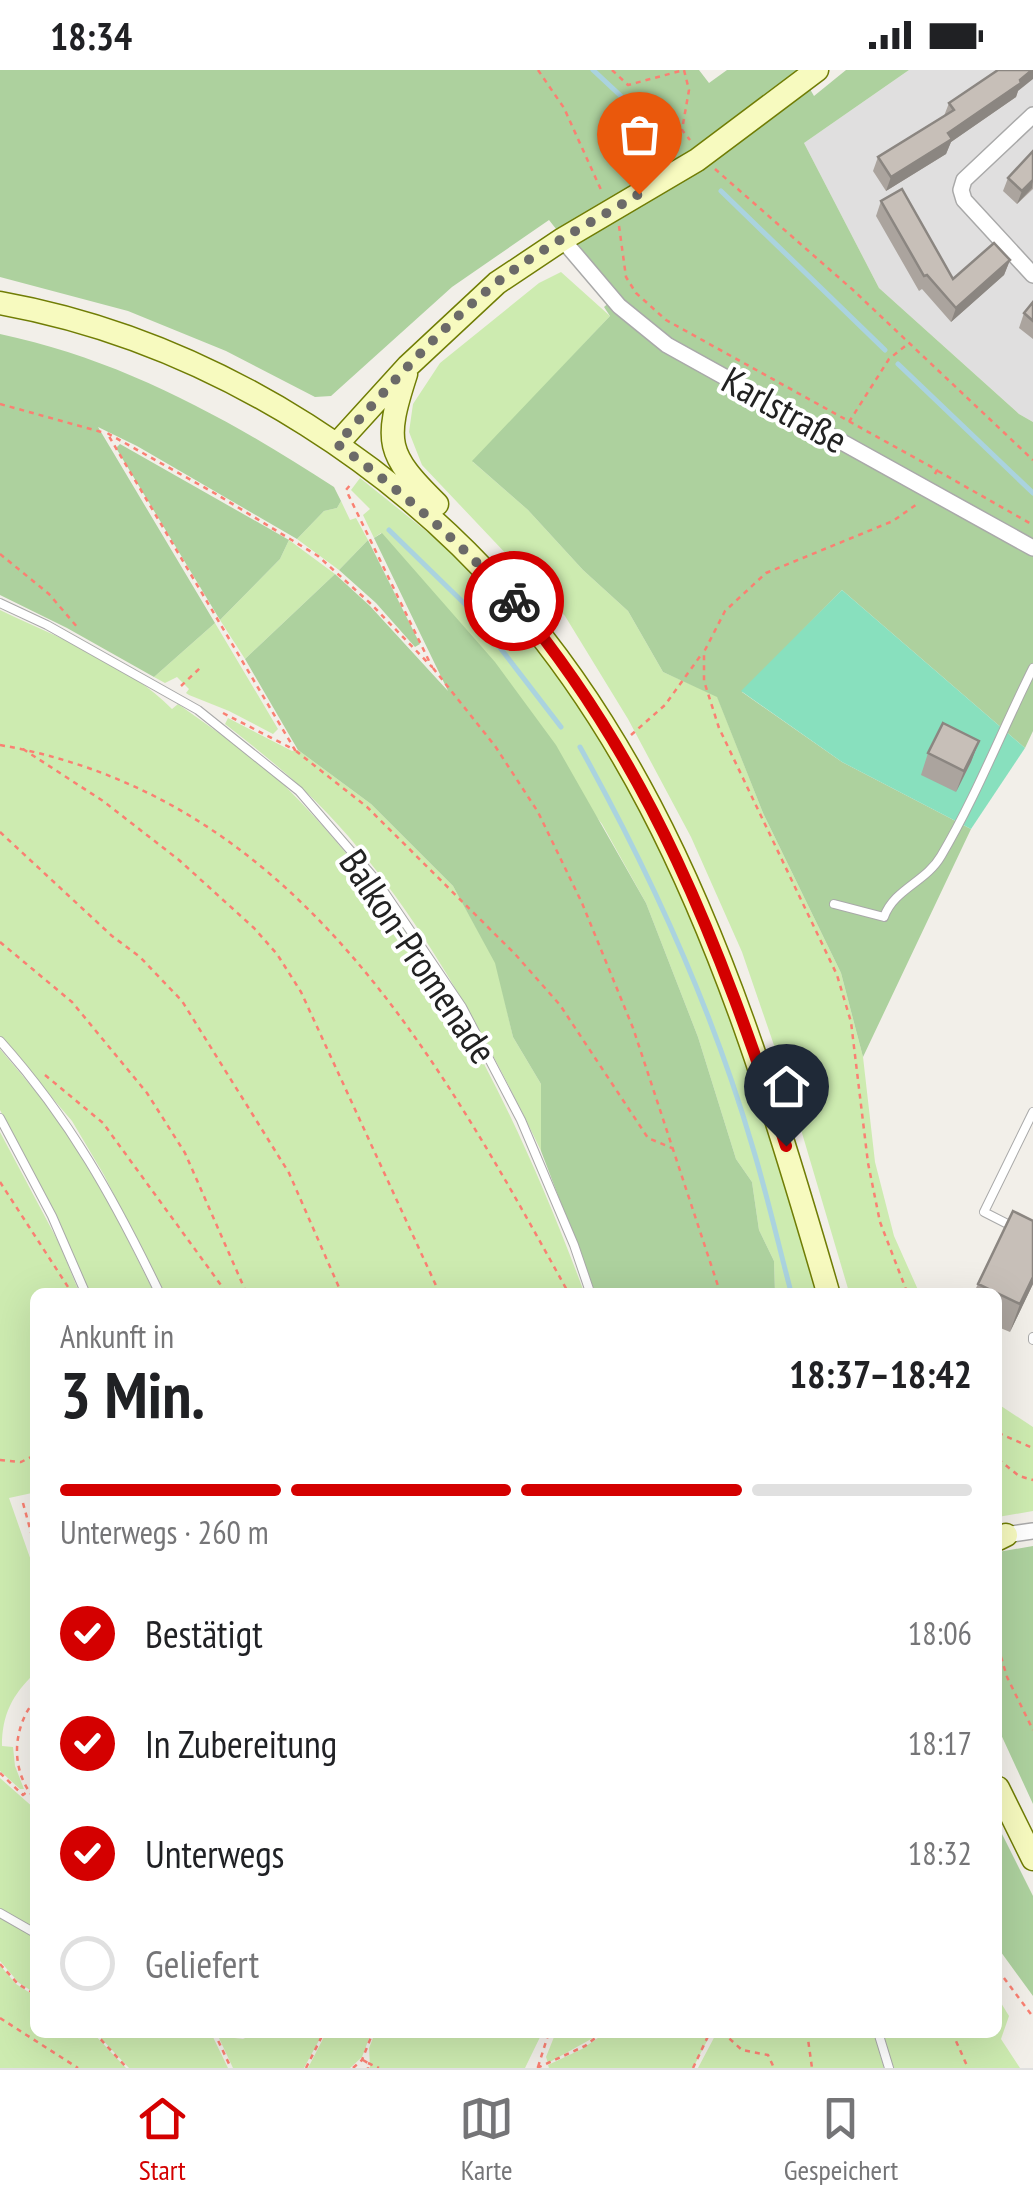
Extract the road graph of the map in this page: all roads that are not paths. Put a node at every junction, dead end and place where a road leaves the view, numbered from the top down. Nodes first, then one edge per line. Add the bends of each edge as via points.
1 (817, 70) edge
2 (1033, 115) edge
3 (562, 239) junction
4 (1033, 275) edge
5 (0, 303) edge
6 (408, 366) junction
7 (337, 444) junction
8 (1033, 548) edge
9 (0, 602) edge
10 (562, 661) junction
11 (1033, 668) edge
12 (834, 904) dead end
13 (0, 1041) edge
14 (1033, 1112) edge
15 (0, 1118) edge
16 (1033, 1237) edge
17 (82, 1288) edge
18 (157, 1288) edge
19 (589, 1288) edge
20 (827, 1288) edge
21 (1033, 1530) edge
22 (1002, 1537) edge
23 (1002, 1796) edge
24 (1033, 1859) edge
25 (0, 1913) edge
26 (30, 1931) edge
27 (880, 2038) edge
28 (889, 2068) edge

1 - 3 main road via 702,156
2 - 4 street via 961,190
3 - 6 main road via 497,283
3 - 8 street, Karlstraße via 619,306 667,345
5 - 7 main road via 142,340 239,383
6 - 7 main road
6 - 10 main road via 392,428 403,469 551,627
7 - 10 main road via 454,536
9 - 19 lane, Balkon-Promenade via 198,710 299,791 376,880 462,1008 521,1120
10 - 20 main road via 618,746 682,866 786,1146
11 - 12 lane via 939,860 890,900 884,917
13 - 18 lane via 68,1123
14 - 16 lane via 984,1212
15 - 17 lane
21 - 22 street
23 - 24 main road
25 - 26 lane
27 - 28 lane

